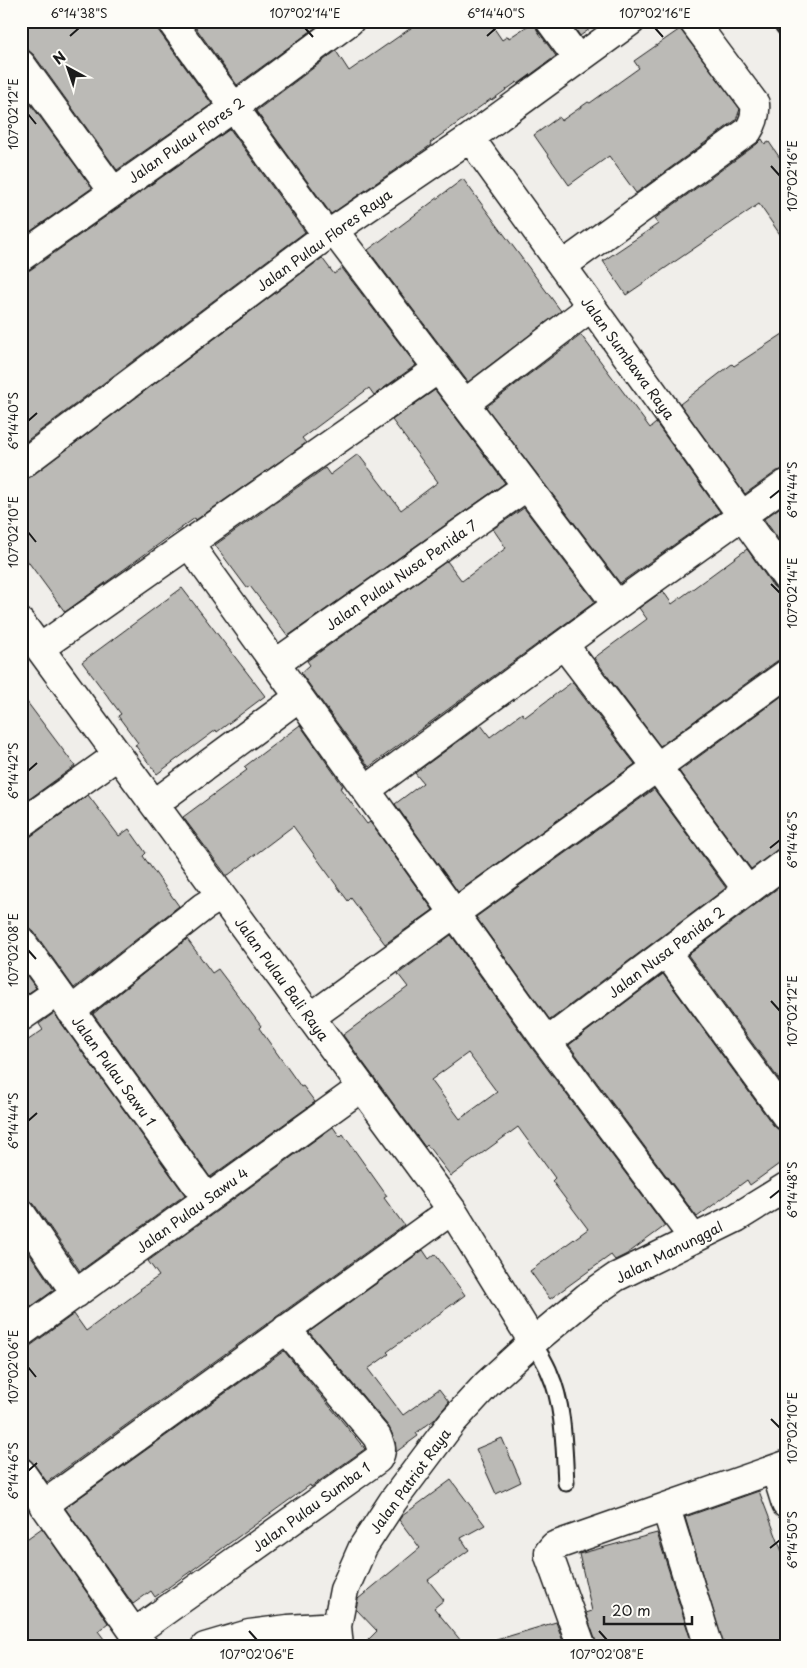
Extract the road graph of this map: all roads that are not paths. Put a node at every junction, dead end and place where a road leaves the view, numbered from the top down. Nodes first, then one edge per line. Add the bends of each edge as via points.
1 (171, 21) edge
2 (350, 21) edge
3 (550, 21) edge
4 (631, 21) edge
5 (693, 21) edge
6 (780, 21) edge
7 (786, 29) edge
8 (578, 59) junction
9 (21, 64) edge
10 (234, 108) junction
11 (470, 138) junction
12 (113, 191) junction
13 (330, 233) junction
14 (21, 257) edge
15 (562, 266) junction
16 (591, 307) junction
17 (438, 370) junction
18 (464, 404) junction
19 (21, 465) edge
20 (786, 484) edge
21 (527, 486) junction
22 (742, 516) junction
23 (189, 544) junction
24 (786, 577) edge
25 (616, 605) junction
26 (21, 623) edge
27 (564, 645) junction
28 (40, 648) junction
29 (275, 664) junction
30 (786, 674) edge
31 (299, 697) junction
32 (118, 755) junction
33 (657, 767) junction
34 (366, 790) junction
35 (154, 804) junction
36 (21, 824) edge
37 (784, 865) edge
38 (748, 891) junction
39 (222, 896) junction
40 (455, 914) junction
41 (21, 942) edge
42 (666, 952) junction
43 (64, 1001) junction
44 (21, 1017) edge
45 (310, 1018) junction
46 (547, 1042) junction
47 (362, 1087) junction
48 (786, 1116) edge
49 (786, 1187) edge
50 (207, 1199) junction
51 (452, 1210) junction
52 (21, 1213) edge
53 (694, 1239) junction
54 (76, 1294) junction
55 (286, 1329) junction
56 (21, 1333) edge
57 (533, 1342) junction
58 (780, 1467) edge
59 (21, 1472) edge
60 (566, 1483) dead end
61 (786, 1504) edge
62 (43, 1505) junction
63 (666, 1508) junction
64 (338, 1636) edge
65 (139, 1640) edge
66 (205, 1647) edge
67 (582, 1647) edge
68 (709, 1647) edge

1 - 10 street
2 - 10 street, Jalan Pulau Flores 2
3 - 8 street
4 - 8 street, Jalan Pulau Flores Raya
5 - 15 street via 754,104 754,123 748,132
6 - 7 lane
8 - 11 street, Jalan Pulau Flores Raya
9 - 12 street
10 - 12 street, Jalan Pulau Flores 2
10 - 13 street
11 - 13 street, Jalan Pulau Flores Raya
11 - 15 street, Jalan Sumbawa Raya
12 - 14 street, Jalan Pulau Flores 2
13 - 17 street
13 - 19 street, Jalan Pulau Flores Raya
15 - 16 street, Jalan Sumbawa Raya
16 - 18 street
16 - 22 street, Jalan Sumbawa Raya
17 - 18 street
17 - 23 street
18 - 21 street
20 - 22 street
21 - 25 street
21 - 29 street, Jalan Pulau Nusa Penida 7
22 - 24 street, Jalan Sumbawa Raya
22 - 25 street
23 - 28 street
23 - 29 street
25 - 27 street
26 - 28 street, Jalan Pulau Bali Raya
27 - 33 street
27 - 34 street
28 - 32 street, Jalan Pulau Bali Raya
29 - 31 street
30 - 33 street
31 - 34 street
31 - 35 street
32 - 35 street, Jalan Pulau Bali Raya
32 - 36 street
33 - 38 street
33 - 40 street
34 - 40 street
35 - 39 street, Jalan Pulau Bali Raya
37 - 38 street, Jalan Nusa Penida 2
38 - 42 street, Jalan Nusa Penida 2
39 - 43 street
39 - 45 street, Jalan Pulau Bali Raya
40 - 45 street
40 - 46 street
41 - 43 street, Jalan Pulau Sawu 1
42 - 46 street, Jalan Nusa Penida 2
42 - 48 street
43 - 44 street
43 - 50 street, Jalan Pulau Sawu 1
45 - 47 street, Jalan Pulau Bali Raya
46 - 53 street
47 - 50 street, Jalan Pulau Sawu 4
47 - 51 street, Jalan Pulau Bali Raya
49 - 53 street, Jalan Manunggal
50 - 54 street, Jalan Pulau Sawu 4
51 - 55 street
51 - 57 street, Jalan Pulau Bali Raya
52 - 54 street
53 - 57 street, Jalan Manunggal via 616,1276
54 - 56 street, Jalan Pulau Sawu 4
55 - 62 street
55 - 65 street, Jalan Pulau Sumba 1 via 377,1437 382,1449 378,1459
57 - 60 lane via 551,1374 556,1395 563,1429
57 - 64 street, Jalan Patriot Raya via 453,1421 363,1547 344,1590
58 - 61 street
58 - 63 street
59 - 62 street
62 - 65 street
63 - 67 street via 551,1548 549,1556
63 - 68 street
64 - 66 street via 288,1629 249,1634

